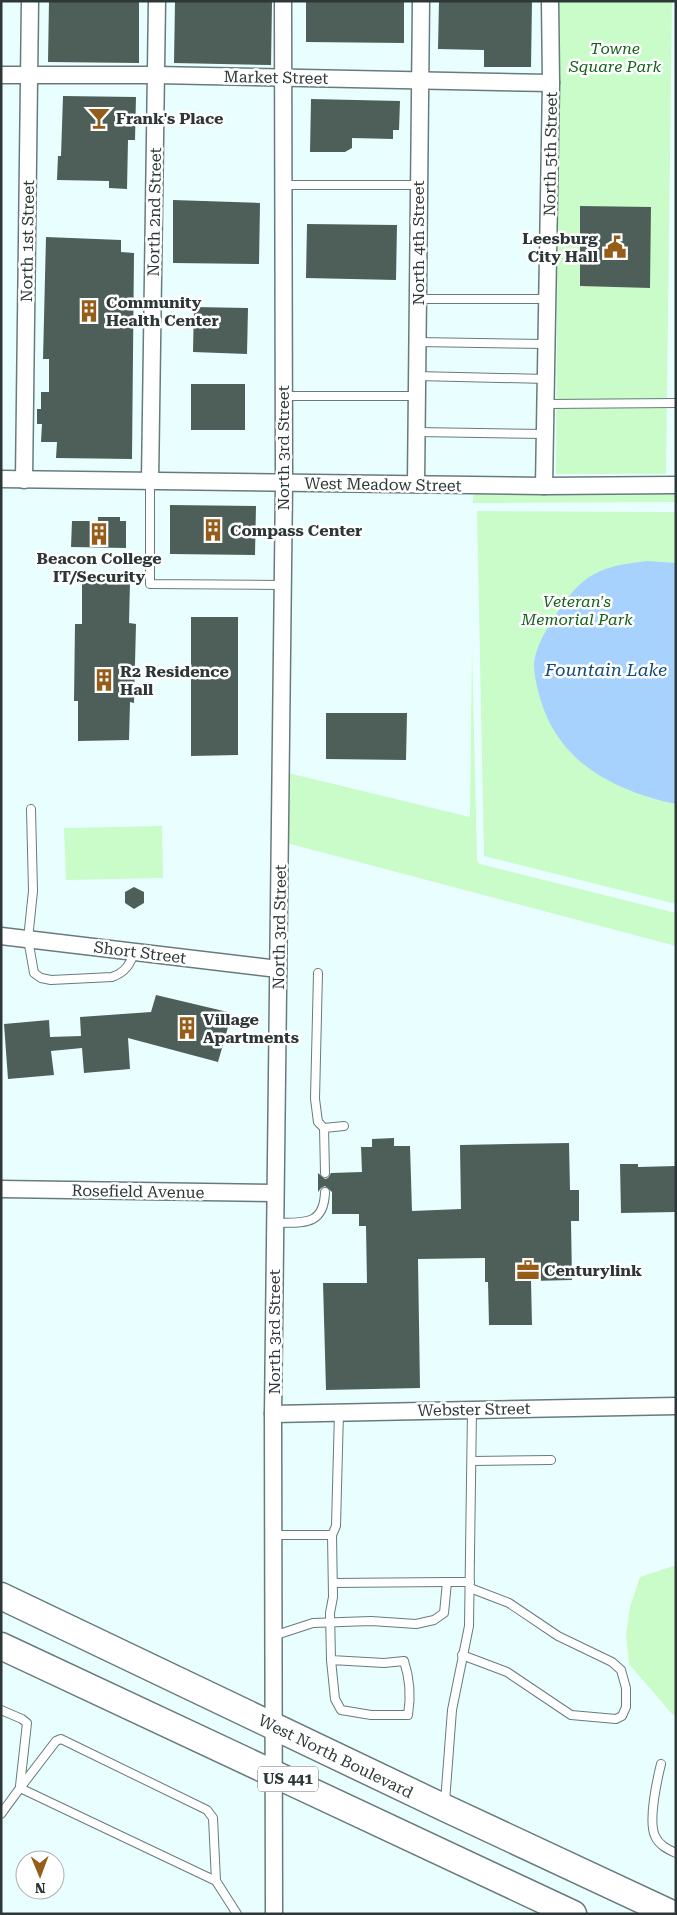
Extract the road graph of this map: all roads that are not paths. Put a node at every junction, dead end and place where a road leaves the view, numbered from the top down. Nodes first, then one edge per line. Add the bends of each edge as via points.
1 (30, 1) edge
2 (157, 1) edge
3 (283, 1) edge
4 (421, 1) edge
5 (550, 1) edge
6 (1, 74) edge
7 (29, 74) junction
8 (156, 74) junction
9 (282, 77) junction
10 (420, 80) junction
11 (551, 83) junction
12 (282, 185) junction
13 (418, 185) junction
14 (548, 298) junction
15 (417, 299) junction
16 (417, 342) junction
17 (546, 344) junction
18 (417, 376) junction
19 (546, 379) junction
20 (283, 396) junction
21 (417, 396) junction
22 (546, 404) junction
23 (676, 404) edge
24 (416, 432) junction
25 (545, 434) junction
26 (1, 480) edge
27 (24, 480) junction
28 (150, 482) junction
29 (284, 484) junction
30 (416, 484) junction
31 (676, 485) edge
32 (544, 486) junction
33 (283, 585) junction
34 (31, 809) dead end
35 (1, 936) edge
36 (28, 939) junction
37 (135, 952) junction
38 (278, 969) junction
39 (318, 973) dead end
40 (344, 1126) dead end
41 (324, 1128) junction
42 (325, 1173) dead end
43 (1, 1190) edge
44 (325, 1192) dead end
45 (275, 1193) junction
46 (274, 1223) junction
47 (676, 1406) edge
48 (472, 1409) junction
49 (339, 1412) junction
50 (273, 1414) junction
51 (551, 1460) dead end
52 (472, 1461) junction
53 (332, 1534) junction
54 (273, 1535) junction
55 (447, 1582) junction
56 (333, 1583) junction
57 (470, 1585) junction
58 (1, 1596) edge
59 (330, 1621) junction
60 (273, 1636) junction
61 (1, 1646) edge
62 (462, 1655) junction
63 (331, 1660) junction
64 (1, 1710) edge
65 (274, 1726) junction
66 (661, 1764) dead end
67 (274, 1773) junction
68 (20, 1788) junction
69 (445, 1808) junction
70 (1, 1814) edge
71 (676, 1853) edge
72 (216, 1881) junction
73 (560, 1910) edge
74 (237, 1914) edge
75 (274, 1914) edge
76 (672, 1914) edge

1 - 7 street, North 1st Street
2 - 8 street, North 2nd Street
3 - 9 street, North 3rd Street
4 - 10 street, North 4th Street
5 - 11 street, North 5th Street
6 - 7 street, Market Street
7 - 8 street, Market Street
7 - 27 street, North 1st Street
8 - 9 street, Market Street
8 - 28 street, North 2nd Street
9 - 10 street, Market Street
9 - 12 street, North 3rd Street
10 - 11 street, Market Street
10 - 13 street, North 4th Street
11 - 14 street, North 5th Street
12 - 13 lane
12 - 20 street, North 3rd Street
13 - 15 street, North 4th Street
14 - 15 lane
14 - 17 street, North 5th Street
15 - 16 street, North 4th Street
16 - 17 lane
16 - 18 street, North 4th Street
17 - 19 street, North 5th Street
18 - 19 lane
18 - 21 street, North 4th Street
19 - 22 street, North 5th Street
20 - 21 lane
20 - 29 street, North 3rd Street
21 - 24 street, North 4th Street
22 - 23 lane
22 - 25 street, North 5th Street
24 - 25 lane
24 - 30 street, North 4th Street
25 - 32 street, North 5th Street
26 - 27 street, West Meadow Street
27 - 28 street, West Meadow Street
28 - 29 street, West Meadow Street
28 - 33 lane via 150,584
29 - 30 street, West Meadow Street
29 - 33 street, North 3rd Street
30 - 32 street, West Meadow Street
31 - 32 street, West Meadow Street
33 - 38 street, North 3rd Street
34 - 36 lane via 33,891
35 - 36 street, Short Street
36 - 37 street, Short Street
36 - 37 lane via 34,973 51,980 112,977 129,965
37 - 38 street, Short Street
38 - 45 street, North 3rd Street
39 - 41 lane via 315,1099 318,1122
40 - 41 lane
41 - 42 lane
43 - 45 street, Rosefield Avenue
44 - 46 lane via 322,1212 316,1218 305,1222
45 - 46 street, North 3rd Street
46 - 50 street, North 3rd Street
47 - 48 street, Webster Street
48 - 49 street, Webster Street
48 - 52 lane
49 - 50 street, Webster Street
49 - 53 lane via 336,1526
50 - 54 street, North 3rd Street
51 - 52 lane
52 - 57 lane
53 - 54 lane
53 - 56 lane
54 - 60 street, North 3rd Street
55 - 56 lane
55 - 57 lane
55 - 59 lane via 444,1613 434,1620 416,1624
56 - 59 lane
57 - 62 lane via 469,1626
57 - 62 lane via 510,1603 558,1636 612,1662 621,1670 626,1688 626,1707 622,1716 616,1719 571,1714 507,1672
58 - 65 main road, West North Boulevard / US 441
59 - 60 lane via 313,1622
59 - 63 lane
60 - 65 street, North 3rd Street
61 - 67 main road, US 441
62 - 69 lane via 452,1710
63 - 63 lane via 335,1699 340,1710 408,1715 408,1673 404,1661
64 - 68 lane via 27,1723
65 - 67 street, North 3rd Street
65 - 69 main road, West North Boulevard / US 441
66 - 71 lane via 656,1785 654,1835 662,1846
67 - 73 main road, US 441
67 - 75 street, North 3rd Street
68 - 70 lane
68 - 72 lane
68 - 72 lane via 56,1741 61,1740 207,1810 213,1818
69 - 76 main road, West North Boulevard / US 441
72 - 74 lane

